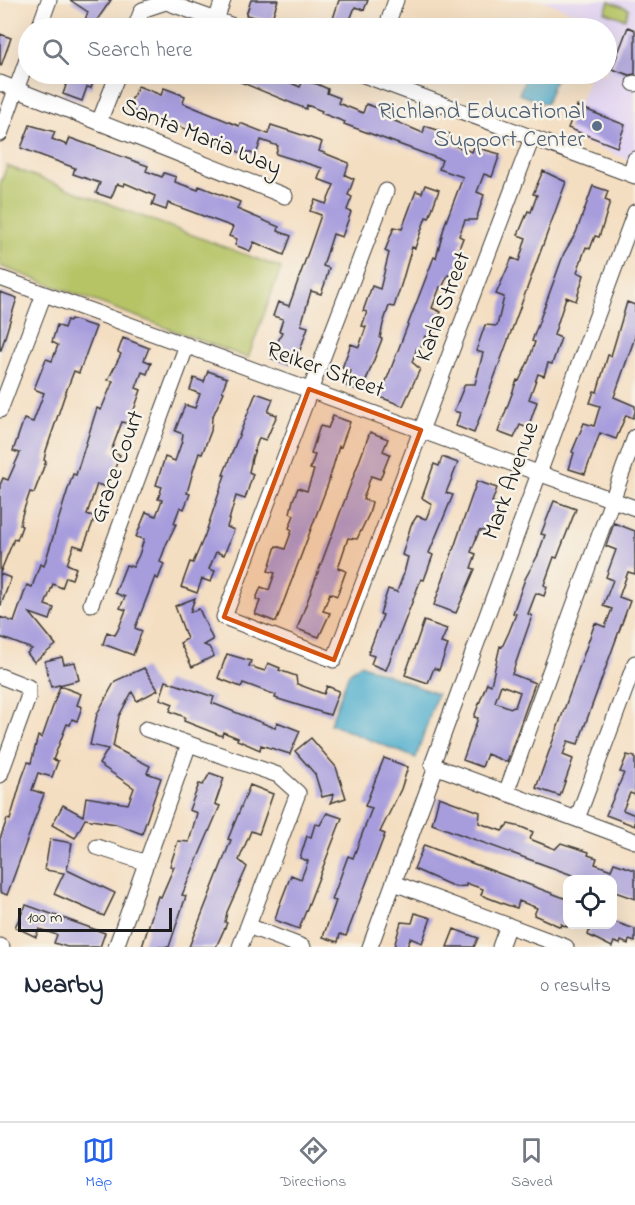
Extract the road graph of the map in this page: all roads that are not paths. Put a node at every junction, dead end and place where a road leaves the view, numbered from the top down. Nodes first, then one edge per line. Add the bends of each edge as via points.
1 (49, 0) edge
2 (223, 0) edge
3 (396, 0) edge
4 (43, 18) edge
5 (139, 18) edge
6 (210, 18) edge
7 (217, 18) edge
8 (390, 18) edge
9 (0, 83) edge
10 (19, 84) edge
11 (114, 84) edge
12 (392, 84) edge
13 (17, 89) junction
14 (99, 122) junction
15 (0, 134) edge
16 (532, 138) junction
17 (633, 170) edge
18 (386, 191) dead end
19 (285, 196) dead end
20 (635, 212) edge
21 (0, 278) edge
22 (44, 294) junction
23 (187, 345) junction
24 (309, 389) junction
25 (0, 410) edge
26 (421, 430) junction
27 (635, 437) edge
28 (539, 473) junction
29 (612, 500) junction
30 (635, 508) edge
31 (91, 604) dead end
32 (635, 663) edge
33 (0, 676) edge
34 (146, 729) dead end
35 (189, 744) junction
36 (434, 766) junction
37 (0, 775) edge
38 (506, 793) junction
39 (578, 819) junction
40 (635, 841) edge
41 (97, 847) dead end
42 (147, 863) junction
43 (394, 882) junction
44 (508, 925) junction
45 (248, 926) junction
46 (116, 947) edge
47 (240, 947) edge
48 (303, 947) edge
49 (370, 947) edge
50 (500, 947) edge
51 (566, 947) edge

1 - 4 street
2 - 7 street
3 - 8 street
5 - 6 street via 142,10 166,2
9 - 13 street, Santa Maria Way
10 - 13 street
11 - 14 street
12 - 16 street
13 - 14 street, Santa Maria Way
13 - 15 street
14 - 19 street, Santa Maria Way
16 - 17 street
16 - 26 street, Karla Street
18 - 24 street
20 - 28 street, Mark Avenue
21 - 22 street, Reiker Street
22 - 23 street, Reiker Street
22 - 25 street
23 - 24 street, Reiker Street
23 - 31 street, Grace Court
24 - 26 street, Reiker Street
24 - 26 street, Karla Street via 224,617 334,660
26 - 28 street, Reiker Street
27 - 29 street
28 - 29 street, Reiker Street
28 - 36 street, Mark Avenue
29 - 30 street, Reiker Street
29 - 38 street
32 - 39 street
33 - 37 street via 28,687 28,698
34 - 35 street
35 - 42 street
35 - 45 street via 278,776 298,793
36 - 38 street
36 - 43 street, Mark Avenue
38 - 39 street
39 - 40 street
41 - 42 street
42 - 46 street
43 - 44 street
43 - 49 street, Mark Avenue
44 - 50 street
44 - 51 street
45 - 47 street
45 - 48 street

